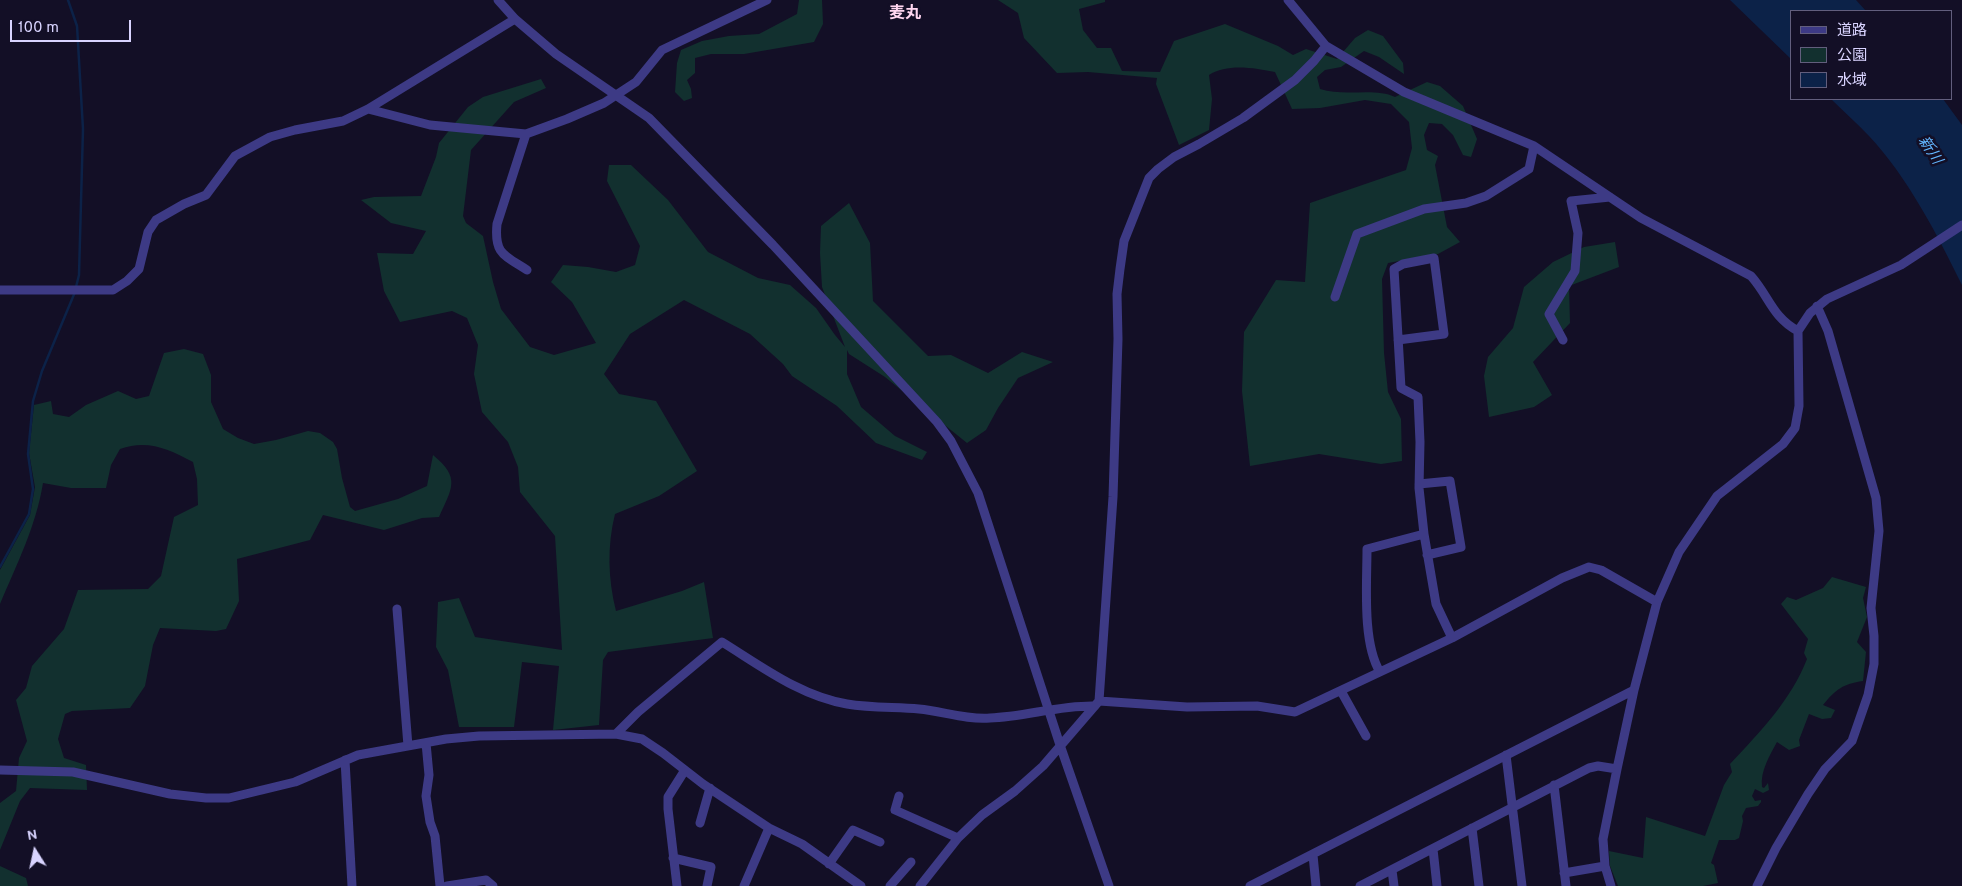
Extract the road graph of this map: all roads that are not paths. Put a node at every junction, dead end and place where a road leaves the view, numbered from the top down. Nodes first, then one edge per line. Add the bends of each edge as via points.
1 (498, 0) edge
2 (767, 0) edge
3 (1288, 0) edge
4 (515, 20) junction
5 (1326, 46) junction
6 (616, 95) junction
7 (368, 109) junction
8 (526, 134) junction
9 (1534, 146) junction
10 (1610, 197) junction
11 (1962, 225) edge
12 (527, 270) dead end
13 (0, 290) edge
14 (1335, 297) dead end
15 (1817, 306) junction
16 (1798, 331) junction
17 (1398, 340) junction
18 (1564, 340) dead end
19 (1419, 484) junction
20 (1424, 534) junction
21 (1427, 556) junction
22 (1657, 602) junction
23 (397, 609) dead end
24 (1452, 638) junction
25 (1380, 672) junction
26 (1634, 690) junction
27 (1341, 691) junction
28 (1097, 704) junction
29 (1050, 711) junction
30 (616, 734) junction
31 (1366, 736) dead end
32 (426, 743) junction
33 (1060, 745) junction
34 (408, 746) junction
35 (1506, 755) junction
36 (345, 760) junction
37 (1616, 769) junction
38 (0, 770) edge
39 (685, 770) junction
40 (1554, 785) junction
41 (710, 788) junction
42 (899, 796) dead end
43 (1512, 807) junction
44 (700, 823) dead end
45 (769, 828) junction
46 (1472, 828) junction
47 (958, 838) junction
48 (880, 842) dead end
49 (1433, 849) junction
50 (1313, 855) junction
51 (673, 858) junction
52 (911, 862) dead end
53 (829, 864) junction
54 (1604, 866) junction
55 (1392, 870) junction
56 (1564, 873) junction
57 (352, 886) edge
58 (440, 886) edge
59 (448, 886) edge
60 (493, 886) edge
61 (677, 886) edge
62 (706, 886) edge
63 (744, 886) edge
64 (861, 886) edge
65 (890, 886) edge
66 (920, 886) edge
67 (1109, 886) edge
68 (1250, 886) edge
69 (1316, 886) edge
70 (1360, 886) edge
71 (1394, 886) edge
72 (1437, 886) edge
73 (1479, 886) edge
74 (1522, 886) edge
75 (1566, 886) edge
76 (1611, 886) edge
77 (1757, 886) edge

1 - 4 street
2 - 6 street via 662,50 636,82
3 - 5 street
4 - 6 street via 556,54
4 - 7 street
5 - 9 street via 1404,92
5 - 28 street via 1295,80 1243,118 1158,168 1150,178 1124,241 1118,294 1113,497
6 - 8 street via 604,103
6 - 29 street via 648,118 773,245 937,422 978,493
7 - 8 street via 430,125
7 - 13 street via 343,121 270,137 235,156 206,195 156,220 148,232 139,269 113,290
8 - 12 street via 497,224 496,239 498,248
9 - 10 street
9 - 14 street via 1529,170 1486,196 1424,209 1357,234
10 - 16 street via 1672,236 1751,276 1772,309
10 - 18 street via 1571,201 1578,233 1575,271 1549,314
11 - 15 street via 1901,265
15 - 16 street
15 - 77 street via 1828,331 1876,498 1879,531 1871,608 1874,664 1868,696 1852,741 1825,769 1808,794
16 - 22 street via 1799,406 1795,428 1783,444 1711,503 1679,552
17 - 17 street via 1394,269 1434,258 1444,334
17 - 19 street via 1401,388 1418,397
19 - 20 street
19 - 21 street via 1450,481 1461,547
20 - 21 street
20 - 25 street via 1367,549 1368,626 1374,661
21 - 24 street via 1436,604
22 - 24 street via 1601,570 1589,567 1562,578
22 - 26 street
23 - 34 street
24 - 25 street
25 - 27 street
26 - 35 street
26 - 37 street
27 - 28 street via 1295,712 1257,706
27 - 31 street
28 - 29 street
28 - 33 street
29 - 30 street via 989,718 845,703 788,683 722,642
29 - 33 street
30 - 32 street via 479,736
30 - 39 street via 642,739
32 - 34 street
32 - 58 street via 429,775 426,796 435,836
33 - 47 street via 1043,766 982,814
33 - 67 street
34 - 36 street
35 - 43 street
35 - 50 street
36 - 38 street via 295,782 229,798 179,796 73,772
36 - 57 street
37 - 40 street via 1589,768
37 - 54 street via 1603,839
39 - 41 street
39 - 51 street via 668,797
40 - 43 street
40 - 56 street
41 - 44 street
41 - 45 street
42 - 47 street via 895,810
43 - 46 street
43 - 74 street
45 - 53 street via 802,844
45 - 63 street
46 - 49 street
46 - 73 street
47 - 66 street
48 - 53 street via 853,830
49 - 55 street
49 - 72 street
50 - 68 street
50 - 69 street
51 - 61 street
51 - 62 street via 711,867
52 - 65 street
53 - 64 street
54 - 56 street
54 - 76 street
55 - 70 street
55 - 71 street
56 - 75 street
59 - 60 street via 486,880

